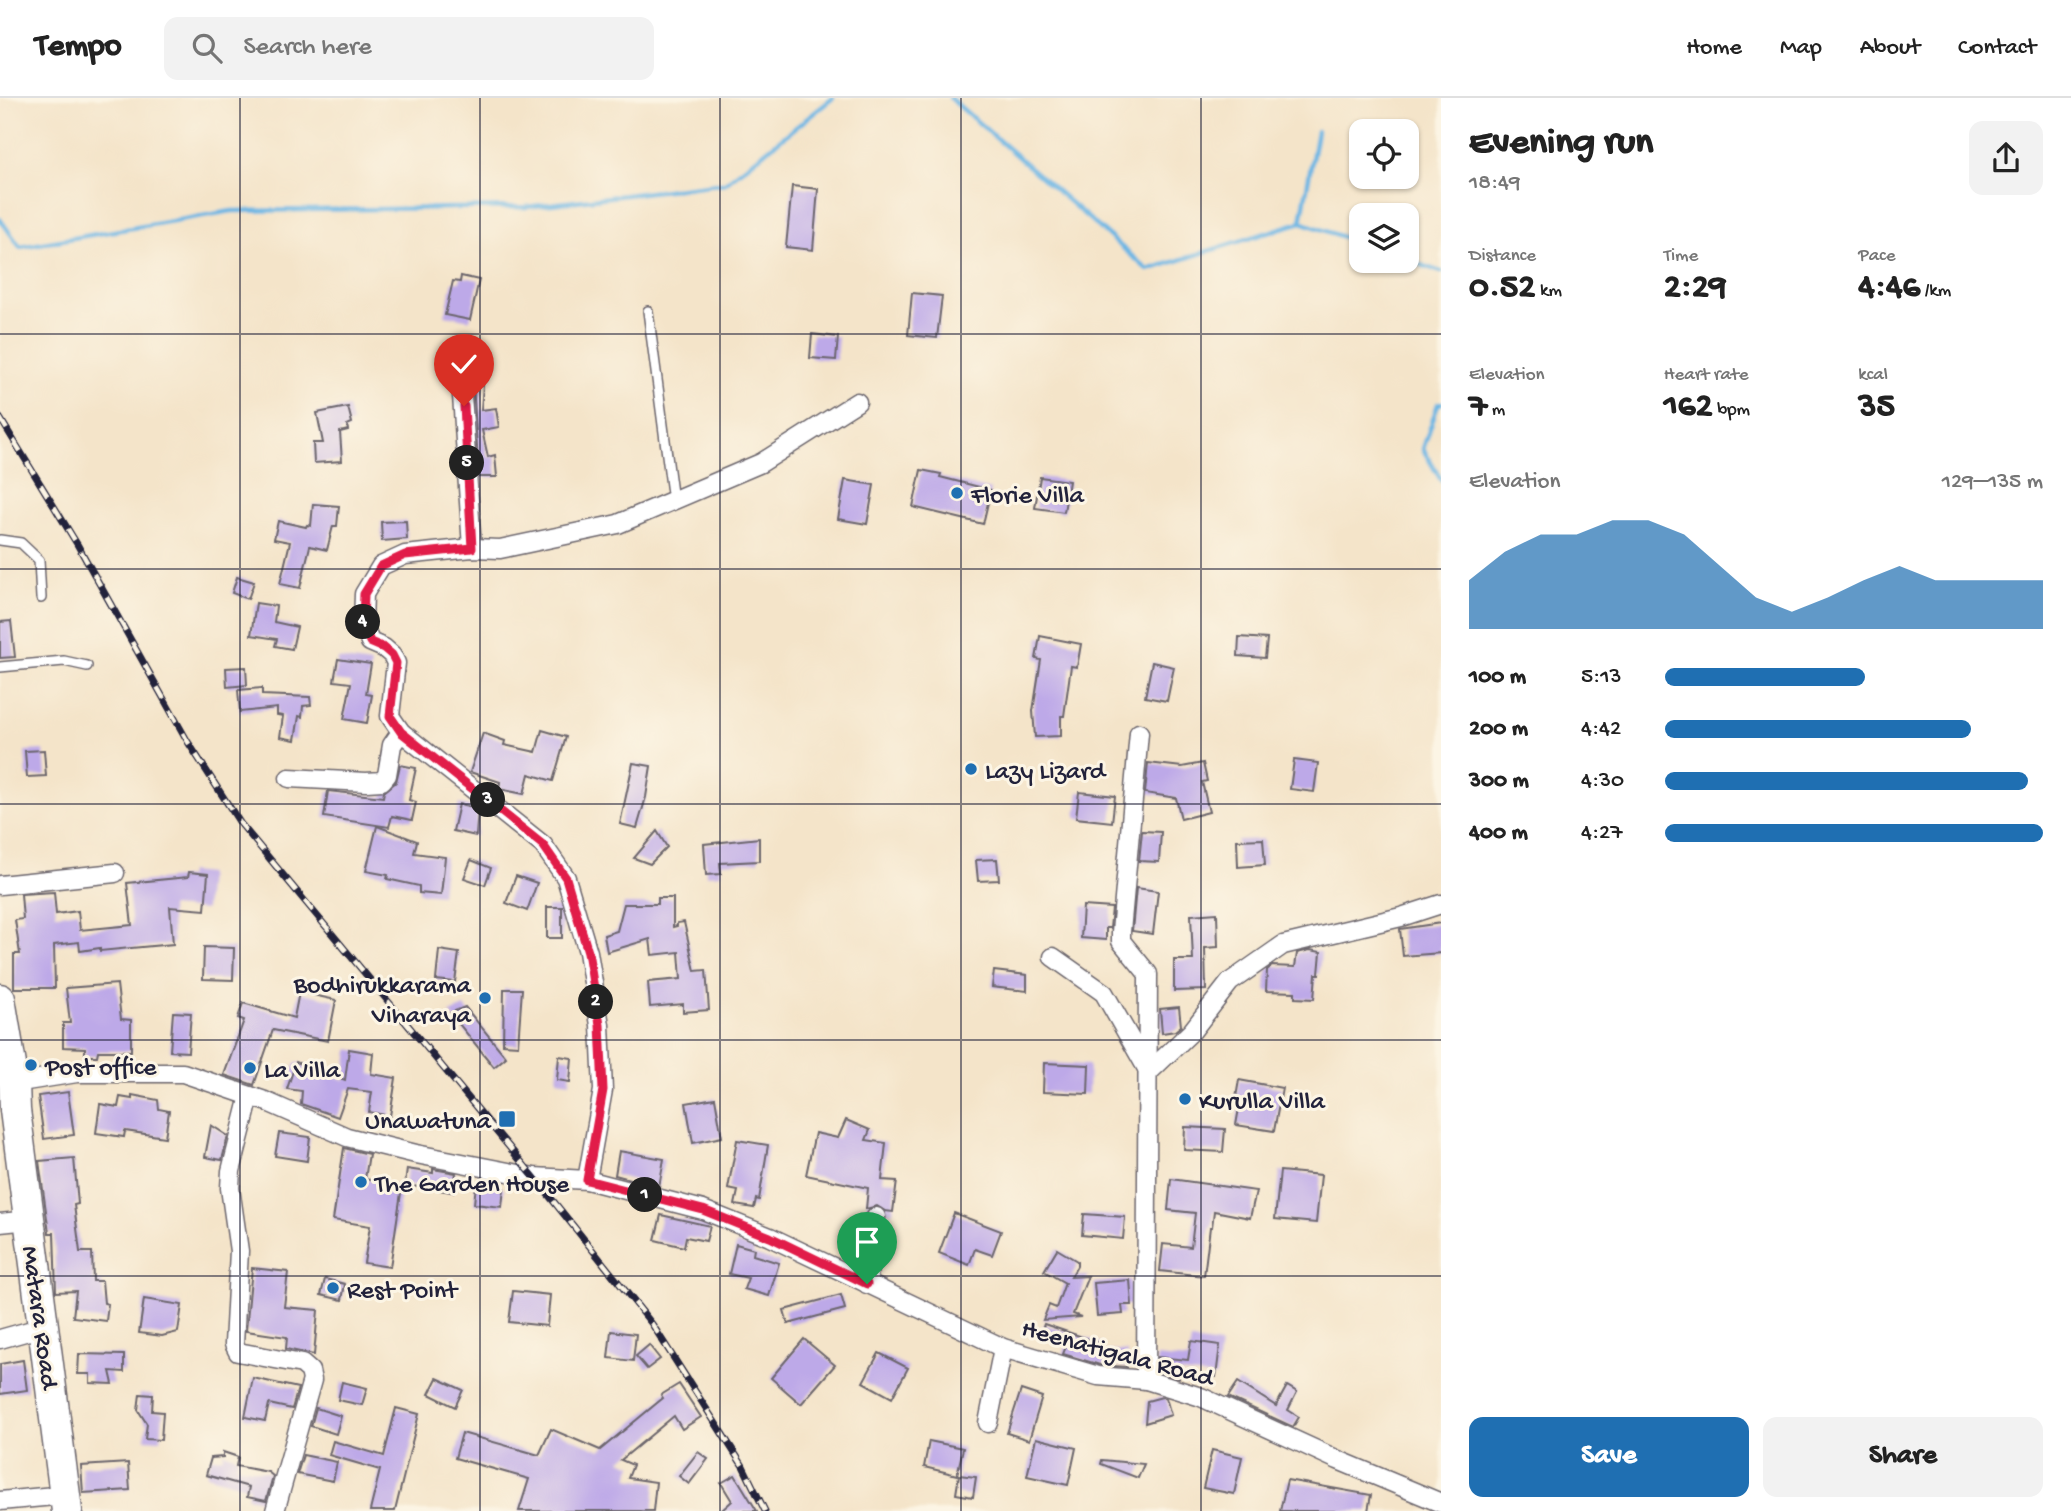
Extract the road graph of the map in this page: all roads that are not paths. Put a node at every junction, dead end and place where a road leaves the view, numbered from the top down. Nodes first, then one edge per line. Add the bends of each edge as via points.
1 (648, 311) dead end
2 (459, 349) dead end
3 (857, 402) dead end
4 (673, 501) junction
5 (0, 540) edge
6 (472, 548) junction
7 (41, 598) dead end
8 (87, 666) dead end
9 (0, 667) edge
10 (401, 732) junction
11 (1139, 733) dead end
12 (289, 778) dead end
13 (115, 873) dead end
14 (0, 885) edge
15 (1441, 904) edge
16 (1053, 957) dead end
17 (0, 999) edge
18 (1149, 1072) junction
19 (250, 1096) junction
20 (10, 1101) edge
21 (587, 1180) junction
22 (876, 1217) dead end
23 (15, 1221) edge
24 (867, 1284) junction
25 (43, 1327) junction
26 (0, 1339) edge
27 (1003, 1348) junction
28 (1146, 1380) junction
29 (988, 1423) dead end
30 (0, 1501) edge
31 (66, 1503) edge
32 (1441, 1503) edge
33 (275, 1511) edge

1 - 4 lane
2 - 6 street
3 - 4 street via 761,463
4 - 6 street via 618,524 500,549
5 - 7 lane via 21,543 39,560
6 - 10 street via 405,555 381,566 364,594 363,623 370,642 384,648 396,663 390,716
8 - 9 lane via 64,661
10 - 12 street via 392,745 382,781
10 - 21 street via 543,845 566,878 588,952 600,1025 603,1090
11 - 18 street via 1121,941 1148,974
13 - 14 street
15 - 18 street via 1283,945 1230,982 1192,1031
16 - 18 street via 1104,993
17 - 20 highway, Matara Road
18 - 28 street
19 - 20 street, Heenatigala Road via 183,1073 76,1073
19 - 21 street, Heenatigala Road via 347,1137 534,1177
19 - 33 street via 230,1188 239,1251 234,1344 238,1352 302,1364 312,1380
20 - 23 highway, Matara Road
21 - 24 street, Heenatigala Road via 703,1210
22 - 24 street
23 - 25 highway, Matara Road
24 - 27 street, Heenatigala Road
25 - 26 street
25 - 31 highway, Matara Road
27 - 28 street, Heenatigala Road via 1098,1376
27 - 29 street
28 - 32 street, Heenatigala Road via 1201,1397
30 - 31 street

